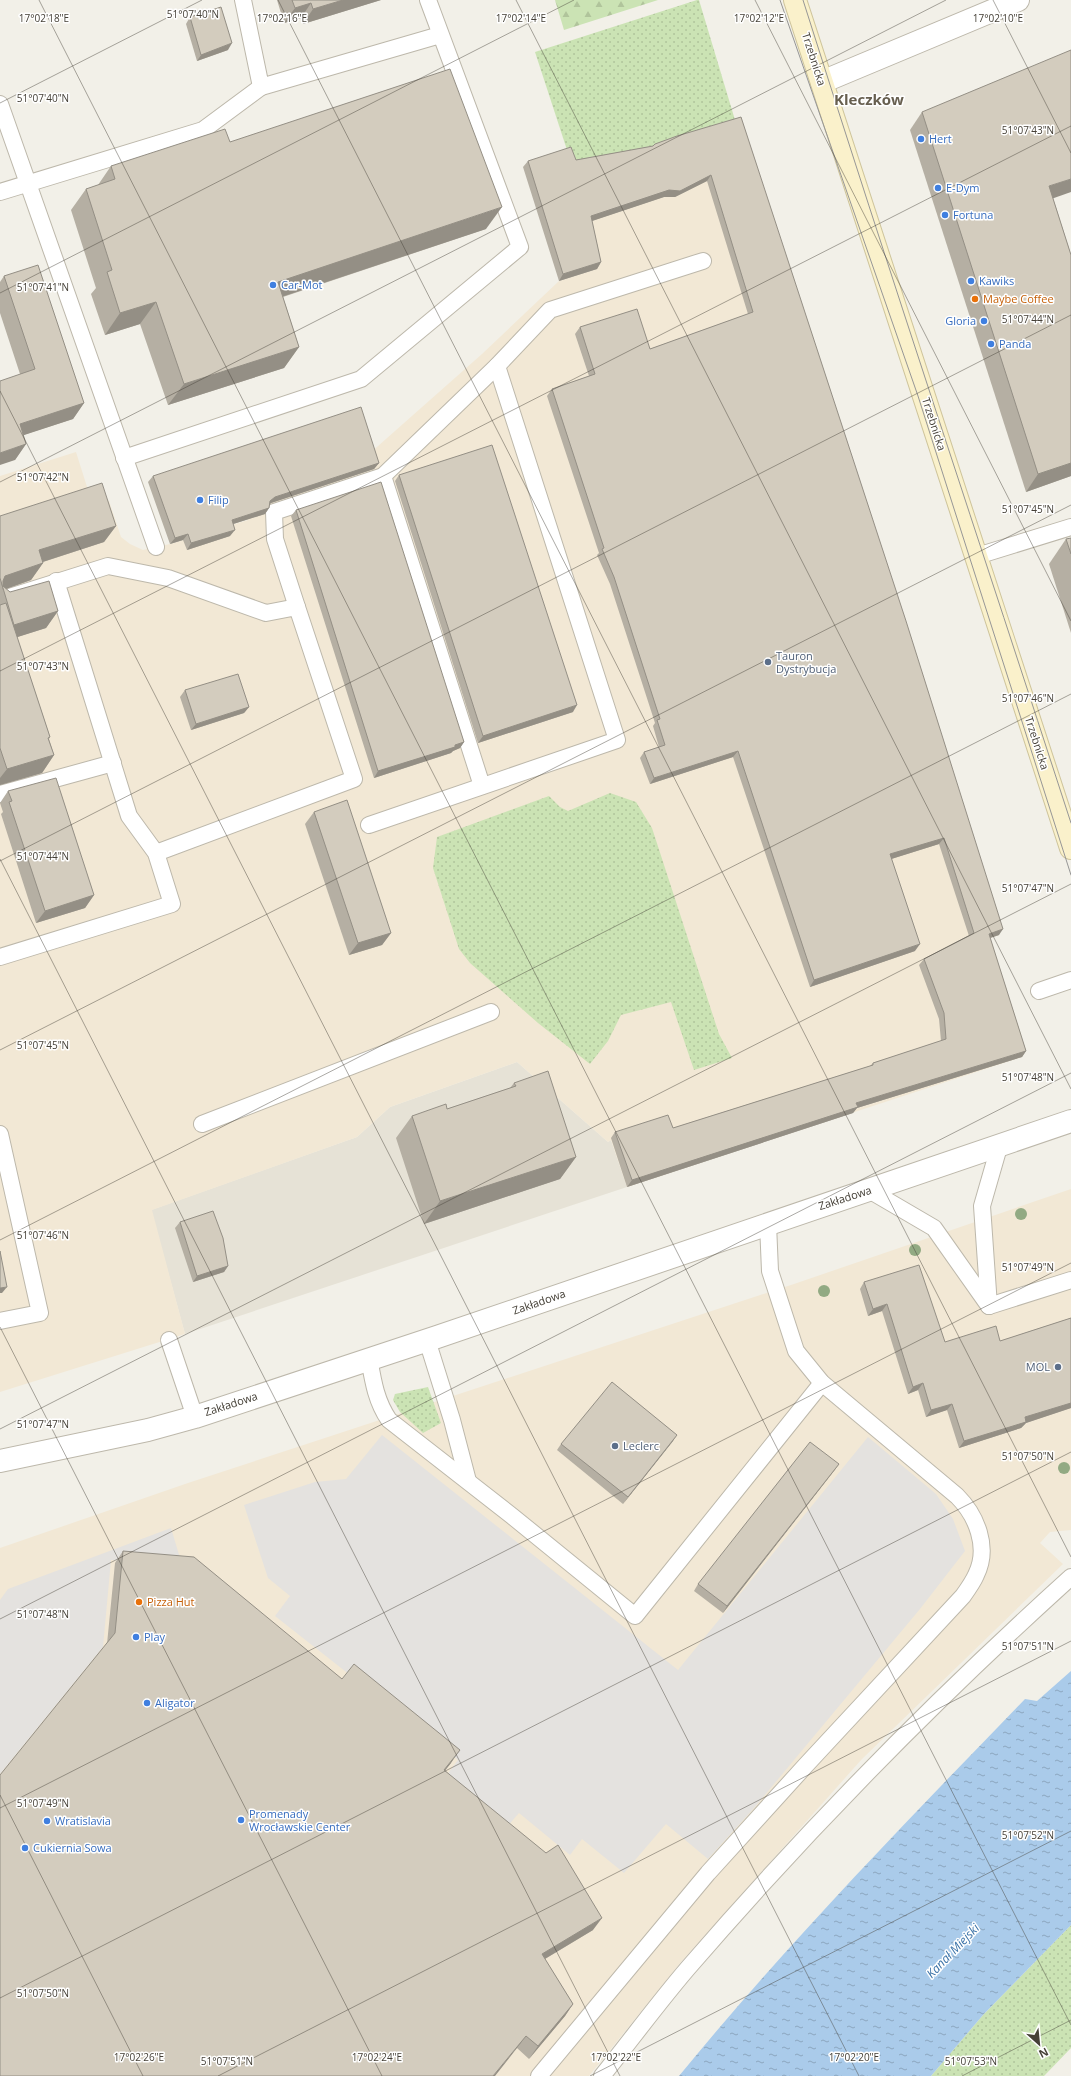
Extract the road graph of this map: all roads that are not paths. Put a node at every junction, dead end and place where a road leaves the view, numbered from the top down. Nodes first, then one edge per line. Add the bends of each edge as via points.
1 (243, 0) edge
2 (428, 0) edge
3 (795, 0) edge
4 (1018, 0) edge
5 (440, 35) junction
6 (822, 82) junction
7 (261, 87) junction
8 (0, 104) edge
9 (27, 184) junction
10 (0, 192) edge
11 (704, 261) dead end
12 (497, 366) junction
13 (124, 458) junction
14 (383, 476) junction
15 (1071, 527) edge
16 (156, 547) dead end
17 (977, 556) junction
18 (56, 581) junction
19 (0, 600) edge
20 (297, 607) junction
21 (113, 763) junction
22 (482, 786) junction
23 (0, 794) edge
24 (369, 825) dead end
25 (1071, 848) edge
26 (156, 853) junction
27 (0, 957) edge
28 (1071, 980) edge
29 (1039, 991) dead end
30 (491, 1012) dead end
31 (1071, 1121) edge
32 (202, 1124) dead end
33 (0, 1134) edge
34 (999, 1147) junction
35 (869, 1190) junction
36 (768, 1224) junction
37 (1071, 1280) edge
38 (989, 1306) junction
39 (0, 1321) edge
40 (169, 1340) dead end
41 (427, 1340) junction
42 (369, 1358) junction
43 (822, 1383) junction
44 (195, 1416) junction
45 (0, 1461) edge
46 (468, 1481) junction
47 (1071, 1577) edge
48 (539, 2076) edge
49 (602, 2076) edge

1 - 7 lane
2 - 5 lane
3 - 6 street, Trzebnicka
4 - 6 street
5 - 7 lane
5 - 13 lane via 520,247 361,379
6 - 17 street, Trzebnicka
7 - 9 lane via 203,130
8 - 9 lane
9 - 10 lane
9 - 13 lane
11 - 12 lane via 550,310
12 - 14 lane
12 - 22 lane via 617,740
13 - 16 lane
14 - 20 lane via 274,512 275,539
14 - 22 lane
15 - 17 lane
17 - 25 street, Trzebnicka
18 - 19 lane
18 - 20 lane via 108,566 168,578 266,613
18 - 21 lane
20 - 26 lane via 354,779
21 - 23 lane
21 - 26 lane via 129,816
22 - 24 lane
26 - 27 lane via 172,904
28 - 29 lane
30 - 32 lane
31 - 34 street, Zakładowa
33 - 39 lane via 40,1314
34 - 35 street, Zakładowa
34 - 38 lane via 982,1206
35 - 36 street, Zakładowa
35 - 38 lane via 934,1228
36 - 41 street, Zakładowa
36 - 43 lane via 770,1271 796,1351
37 - 38 lane
40 - 44 lane
41 - 42 street, Zakładowa
41 - 46 lane
42 - 44 street, Zakładowa
42 - 46 lane via 376,1395 389,1420
43 - 46 lane via 635,1616
43 - 48 lane via 968,1508 980,1535 980,1562 977,1574 963,1596 708,1873
44 - 45 street, Zakładowa via 148,1430
47 - 49 lane via 952,1688 798,1847 688,1969

